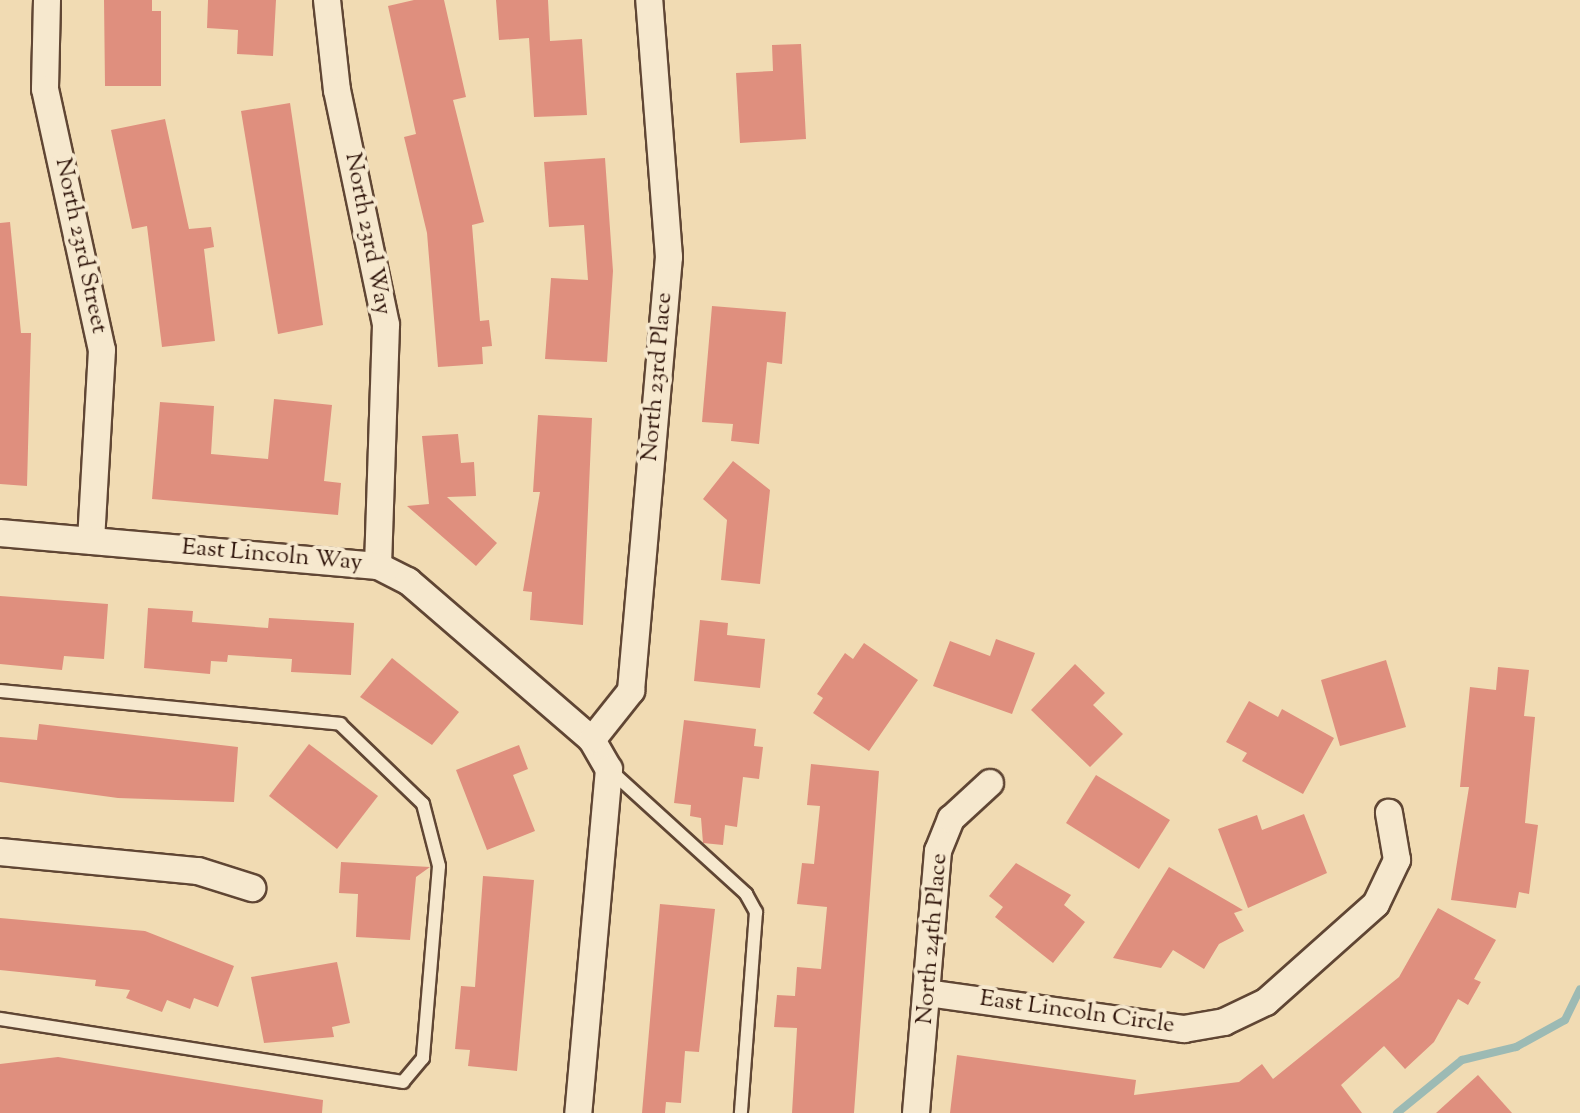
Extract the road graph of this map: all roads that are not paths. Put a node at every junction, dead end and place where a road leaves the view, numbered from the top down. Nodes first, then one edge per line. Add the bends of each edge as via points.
1 (47, 0) edge
2 (327, 0) edge
3 (649, 0) edge
4 (0, 533) edge
5 (91, 541) junction
6 (378, 566) junction
7 (0, 691) edge
8 (592, 740) junction
9 (609, 769) junction
10 (990, 783) dead end
11 (1389, 813) dead end
12 (0, 852) edge
13 (252, 888) dead end
14 (927, 993) junction
15 (0, 1019) edge
16 (578, 1113) edge
17 (741, 1113) edge
18 (916, 1113) edge

1 - 5 street, North 23rd Street via 45,89 102,350
2 - 6 street, North 23rd Way via 337,90 386,325
3 - 8 street, North 23rd Place via 669,257 631,691
4 - 5 street, East Lincoln Way
5 - 6 street, East Lincoln Way
6 - 8 street, East Lincoln Way via 408,581
7 - 15 lane via 340,724 423,804 439,866 423,1058 403,1082
8 - 9 street, East Lincoln Way
9 - 16 street
9 - 17 lane via 746,894 756,912
10 - 14 street, North 24th Place via 951,819 938,851
11 - 14 street, East Lincoln Circle via 1397,860 1376,904 1266,1002 1224,1022 1184,1029
12 - 13 street via 198,871
14 - 18 street, North 24th Place

